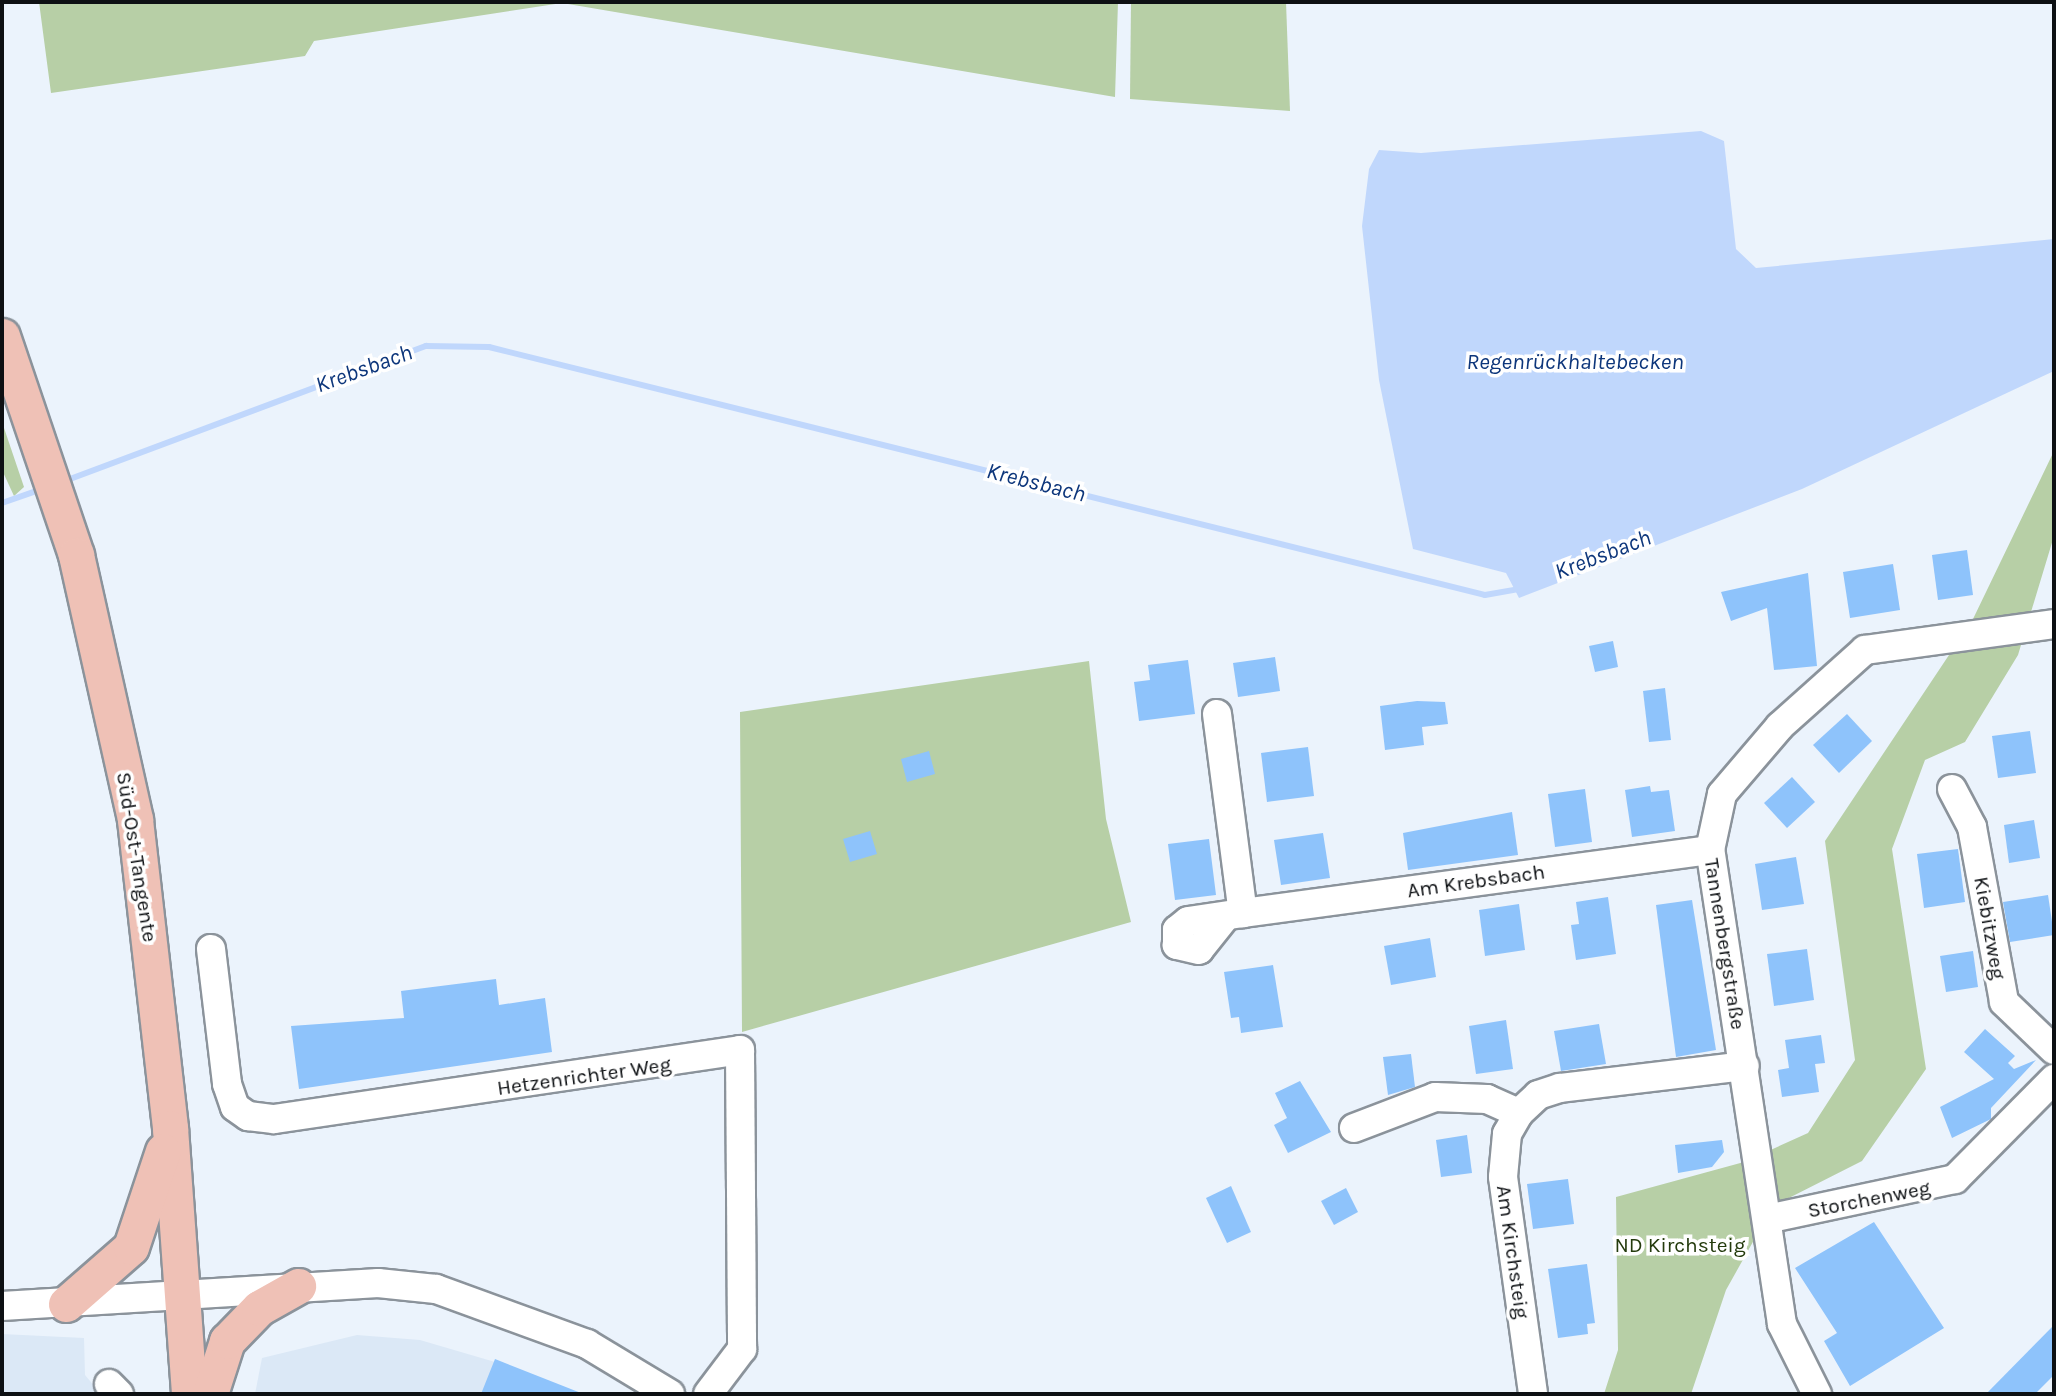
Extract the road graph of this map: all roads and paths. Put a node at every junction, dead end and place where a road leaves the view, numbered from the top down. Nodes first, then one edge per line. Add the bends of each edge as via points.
1 (2, 337) edge
2 (2054, 624) edge
3 (1217, 714) dead end
4 (1952, 789) dead end
5 (1710, 850) junction
6 (211, 949) dead end
7 (2054, 1050) edge
8 (1745, 1066) junction
9 (2054, 1079) edge
10 (1518, 1112) junction
11 (170, 1128) junction
12 (1354, 1128) dead end
13 (1767, 1219) junction
14 (298, 1286) junction
15 (183, 1294) junction
16 (66, 1304) junction
17 (2, 1306) edge
18 (189, 1394) edge
19 (210, 1394) edge
20 (670, 1394) edge
21 (708, 1394) edge
22 (1533, 1394) edge
23 (1817, 1394) edge

1 - 11 main road, Süd-Ost-Tangente via 38,430 76,555 135,820
2 - 5 street, Tannenbergstraße via 1865,650 1780,726 1722,794
3 - 5 street, Am Krebsbach via 1235,914
4 - 7 street, Kiebitzweg via 1972,827 2004,1002
5 - 8 street, Tannenbergstraße
6 - 21 street, Hetzenrichter Weg via 227,1084 235,1107 248,1116 288,1117 740,1050 742,1349
8 - 10 street via 1560,1088 1538,1095
8 - 13 street, Tannenbergstraße
9 - 13 street, Storchenweg via 1955,1179
10 - 12 street via 1487,1099 1435,1097
10 - 22 street, Am Kirchsteig via 1507,1134 1503,1177
11 - 15 main road, Süd-Ost-Tangente
11 - 16 main road via 131,1247
13 - 23 street, Tannenbergstraße via 1782,1324
14 - 15 street
14 - 19 main road via 259,1308 227,1341
14 - 20 street via 378,1283 436,1289 587,1343
15 - 16 street
15 - 18 main road, Süd-Ost-Tangente
16 - 17 street

